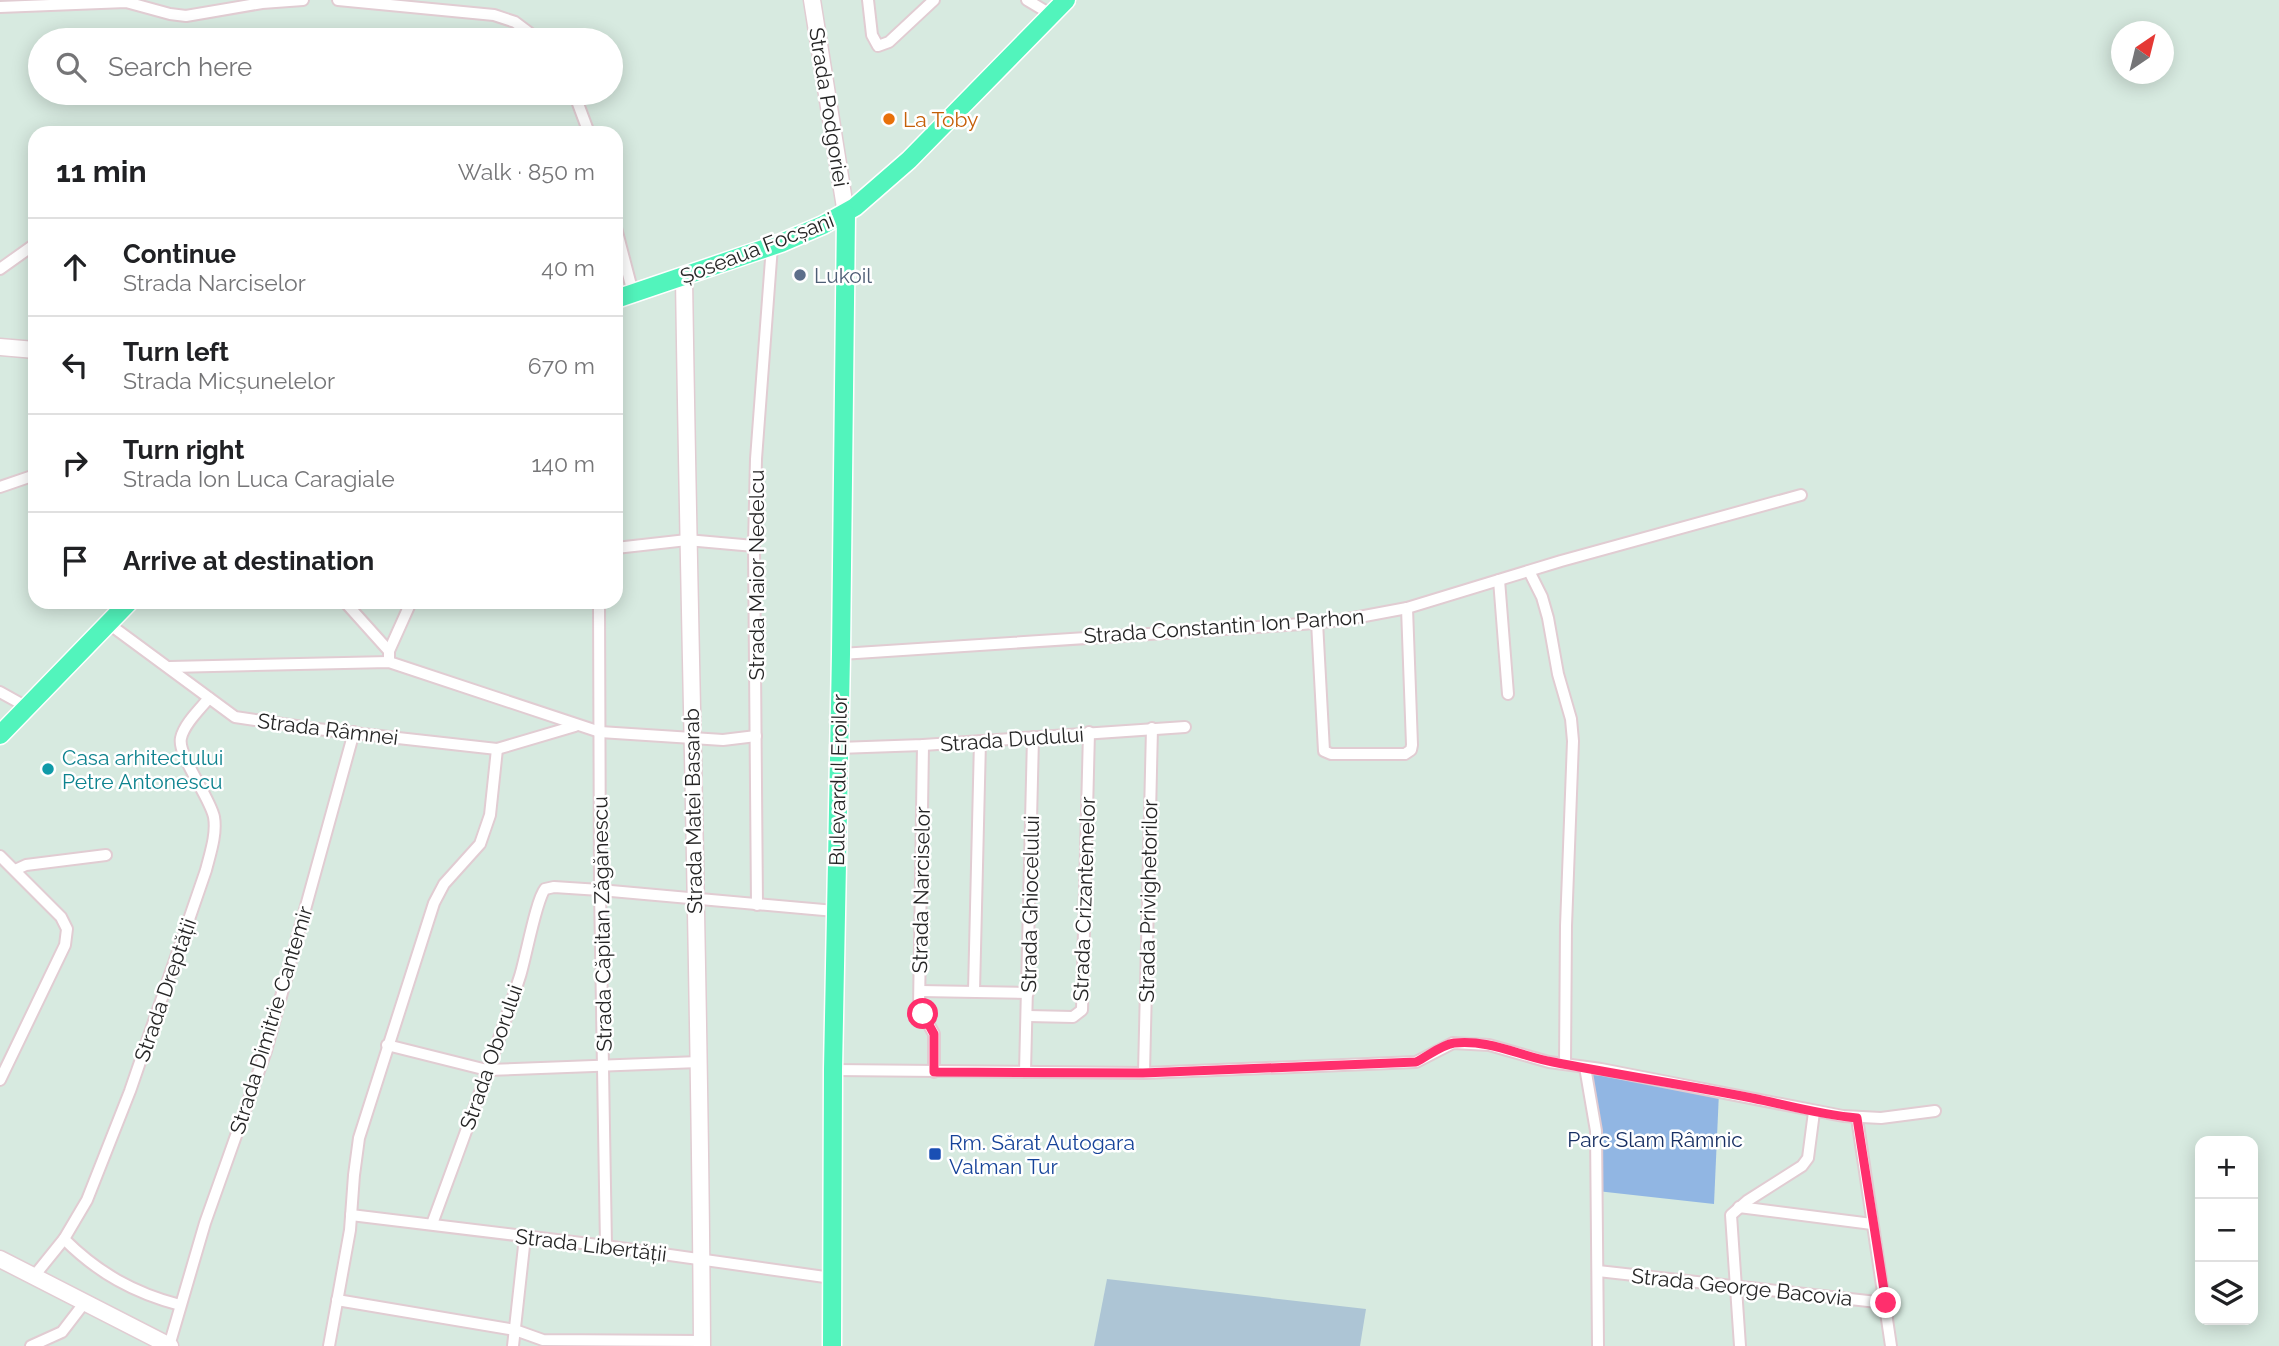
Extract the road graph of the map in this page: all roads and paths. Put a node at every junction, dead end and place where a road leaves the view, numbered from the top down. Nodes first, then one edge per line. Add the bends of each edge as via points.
1 (303, 0) edge
2 (338, 0) edge
3 (812, 0) edge
4 (868, 0) edge
5 (934, 0) edge
6 (1027, 0) edge
7 (1066, 0) edge
8 (0, 7) edge
9 (1052, 15) junction
10 (523, 28) edge
11 (579, 105) edge
12 (587, 126) edge
13 (846, 214) junction
14 (772, 246) junction
15 (28, 249) edge
16 (0, 269) edge
17 (684, 276) junction
18 (625, 296) edge
19 (0, 347) edge
20 (28, 349) edge
21 (28, 477) edge
22 (0, 487) edge
23 (1801, 495) dead end
24 (687, 540) junction
25 (754, 546) junction
26 (623, 547) edge
27 (1529, 571) junction
28 (1499, 580) junction
29 (1407, 608) junction
30 (122, 609) edge
31 (351, 609) edge
32 (408, 609) edge
33 (599, 609) edge
34 (1317, 622) junction
35 (108, 624) junction
36 (841, 654) junction
37 (389, 657) junction
38 (170, 667) junction
39 (0, 692) edge
40 (1508, 694) dead end
41 (209, 698) junction
42 (27, 707) junction
43 (575, 726) junction
44 (1185, 727) dead end
45 (1152, 728) junction
46 (354, 732) junction
47 (600, 732) junction
48 (1089, 732) junction
49 (0, 735) edge
50 (756, 736) junction
51 (1034, 737) junction
52 (692, 738) junction
53 (980, 741) junction
54 (923, 746) junction
55 (838, 748) junction
56 (497, 749) junction
57 (106, 855) dead end
58 (0, 856) edge
59 (15, 870) junction
60 (600, 890) junction
61 (695, 898) junction
62 (757, 905) junction
63 (835, 911) junction
64 (974, 990) junction
65 (920, 991) junction
66 (1028, 993) junction
67 (1028, 1016) junction
68 (387, 1045) junction
69 (699, 1062) junction
70 (605, 1064) junction
71 (1566, 1065) junction
72 (1586, 1067) junction
73 (487, 1070) junction
74 (833, 1070) junction
75 (934, 1072) junction
76 (1025, 1072) junction
77 (1143, 1073) junction
78 (0, 1080) edge
79 (1935, 1111) dead end
80 (1814, 1112) junction
81 (1857, 1118) junction
82 (1739, 1207) junction
83 (351, 1215) junction
84 (432, 1224) junction
85 (1872, 1224) junction
86 (525, 1237) junction
87 (64, 1239) junction
88 (606, 1246) junction
89 (0, 1259) edge
90 (701, 1261) junction
91 (1598, 1271) junction
92 (34, 1275) junction
93 (832, 1279) junction
94 (1737, 1285) junction
95 (337, 1300) junction
96 (85, 1302) junction
97 (1886, 1303) junction
98 (180, 1305) junction
99 (515, 1330) junction
100 (702, 1344) edge
101 (31, 1346) edge
102 (170, 1346) edge
103 (329, 1346) edge
104 (513, 1346) edge
105 (832, 1346) edge
106 (1598, 1346) edge
107 (1740, 1346) edge
108 (1891, 1346) edge

1 - 8 street via 187,16 126,2
2 - 10 street via 494,15
3 - 13 street, Strada Podgoriei
4 - 5 street via 878,46 889,42
6 - 9 street
7 - 9 main road, Șoseaua Focșani
9 - 13 main road, Șoseaua Focșani via 909,160
11 - 12 street
13 - 14 main road, Șoseaua Focșani
13 - 36 main road, Bulevardul Eroilor
14 - 17 main road, Șoseaua Focșani
14 - 25 street, Strada Maior Nedelcu
15 - 16 street
17 - 18 main road, Șoseaua Focșani
17 - 24 street, Strada Matei Basarab
19 - 20 street
21 - 22 street
23 - 27 street, Strada Constantin Ion Parhon
24 - 25 street
24 - 26 street
24 - 52 street, Strada Matei Basarab
25 - 50 street, Strada Maior Nedelcu
27 - 28 street, Strada Constantin Ion Parhon
27 - 71 street via 1548,618 1573,741
28 - 29 street, Strada Constantin Ion Parhon
28 - 40 street
29 - 34 street, Strada Constantin Ion Parhon
29 - 34 street via 1412,745 1405,754 1324,751
30 - 35 main road
31 - 37 street
32 - 37 street
33 - 47 street, Strada Căpitan Zăgănescu
34 - 36 street, Strada Constantin Ion Parhon
35 - 38 street, Strada Râmnei
35 - 42 main road
36 - 55 main road, Bulevardul Eroilor
37 - 38 street
37 - 43 street
38 - 41 street, Strada Râmnei
39 - 42 street
41 - 46 street, Strada Râmnei via 235,717
41 - 87 street, Strada Dreptății via 180,742 214,815 206,870 130,1091 88,1200
42 - 49 main road
43 - 47 street
43 - 56 street, Strada Râmnei
44 - 45 street, Strada Dudului
45 - 48 street, Strada Dudului
45 - 77 street, Strada Privighetorilor
46 - 56 street, Strada Râmnei
46 - 98 street, Strada Dimitrie Cantemir via 266,1051
47 - 52 street
47 - 60 street, Strada Căpitan Zăgănescu
48 - 51 street, Strada Dudului
48 - 67 street, Strada Crizantemelor via 1082,1010 1073,1017
50 - 52 street
50 - 62 street, Strada Maior Nedelcu
51 - 53 street, Strada Dudului
51 - 66 street, Strada Ghiocelului
52 - 61 street, Strada Matei Basarab
53 - 54 street, Strada Dudului
53 - 64 street
54 - 55 street, Strada Dudului
54 - 65 street, Strada Narciselor
55 - 63 main road, Bulevardul Eroilor
56 - 68 street via 485,832 434,903
57 - 59 street
58 - 59 street
59 - 78 street via 61,917 67,938
60 - 61 street
60 - 70 street, Strada Căpitan Zăgănescu
60 - 73 street, Strada Oborului via 545,889
61 - 62 street
61 - 69 street, Strada Matei Basarab
62 - 63 street
63 - 74 main road, Bulevardul Eroilor
64 - 65 street
64 - 66 street
65 - 75 street, Strada Narciselor via 919,1007 934,1034
66 - 67 street, Strada Ghiocelului
67 - 76 street, Strada Ghiocelului
68 - 73 street
68 - 83 street via 359,1138
69 - 70 street
69 - 90 street, Strada Matei Basarab
70 - 73 street
70 - 88 street, Strada Căpitan Zăgănescu
71 - 72 street
71 - 77 street via 1489,1045 1453,1043 1416,1062
72 - 80 street
72 - 91 street via 1595,1131
73 - 84 street, Strada Oborului
74 - 75 street
74 - 93 main road, Bulevardul Eroilor
75 - 76 street
76 - 77 street
79 - 81 street
80 - 81 street
80 - 82 street via 1808,1158 1802,1166
81 - 85 street
82 - 85 street
82 - 94 street via 1731,1215
83 - 84 street, Strada Libertății
83 - 95 street
84 - 86 street, Strada Libertății
85 - 97 street
86 - 88 street, Strada Libertății
86 - 99 street
87 - 92 street, Strada Dreptății
87 - 98 street via 105,1275
88 - 90 street, Strada Libertății
89 - 92 street
90 - 93 street, Strada Libertății
90 - 100 street, Strada Matei Basarab
91 - 94 street, Strada George Bacovia
91 - 106 street
92 - 96 street
93 - 105 main road, Bulevardul Eroilor
94 - 97 street, Strada George Bacovia
94 - 107 street
95 - 99 street
95 - 103 street
96 - 101 street via 62,1332
96 - 102 street
97 - 108 street
98 - 102 street, Strada Dimitrie Cantemir
99 - 100 street via 543,1340
99 - 104 street

